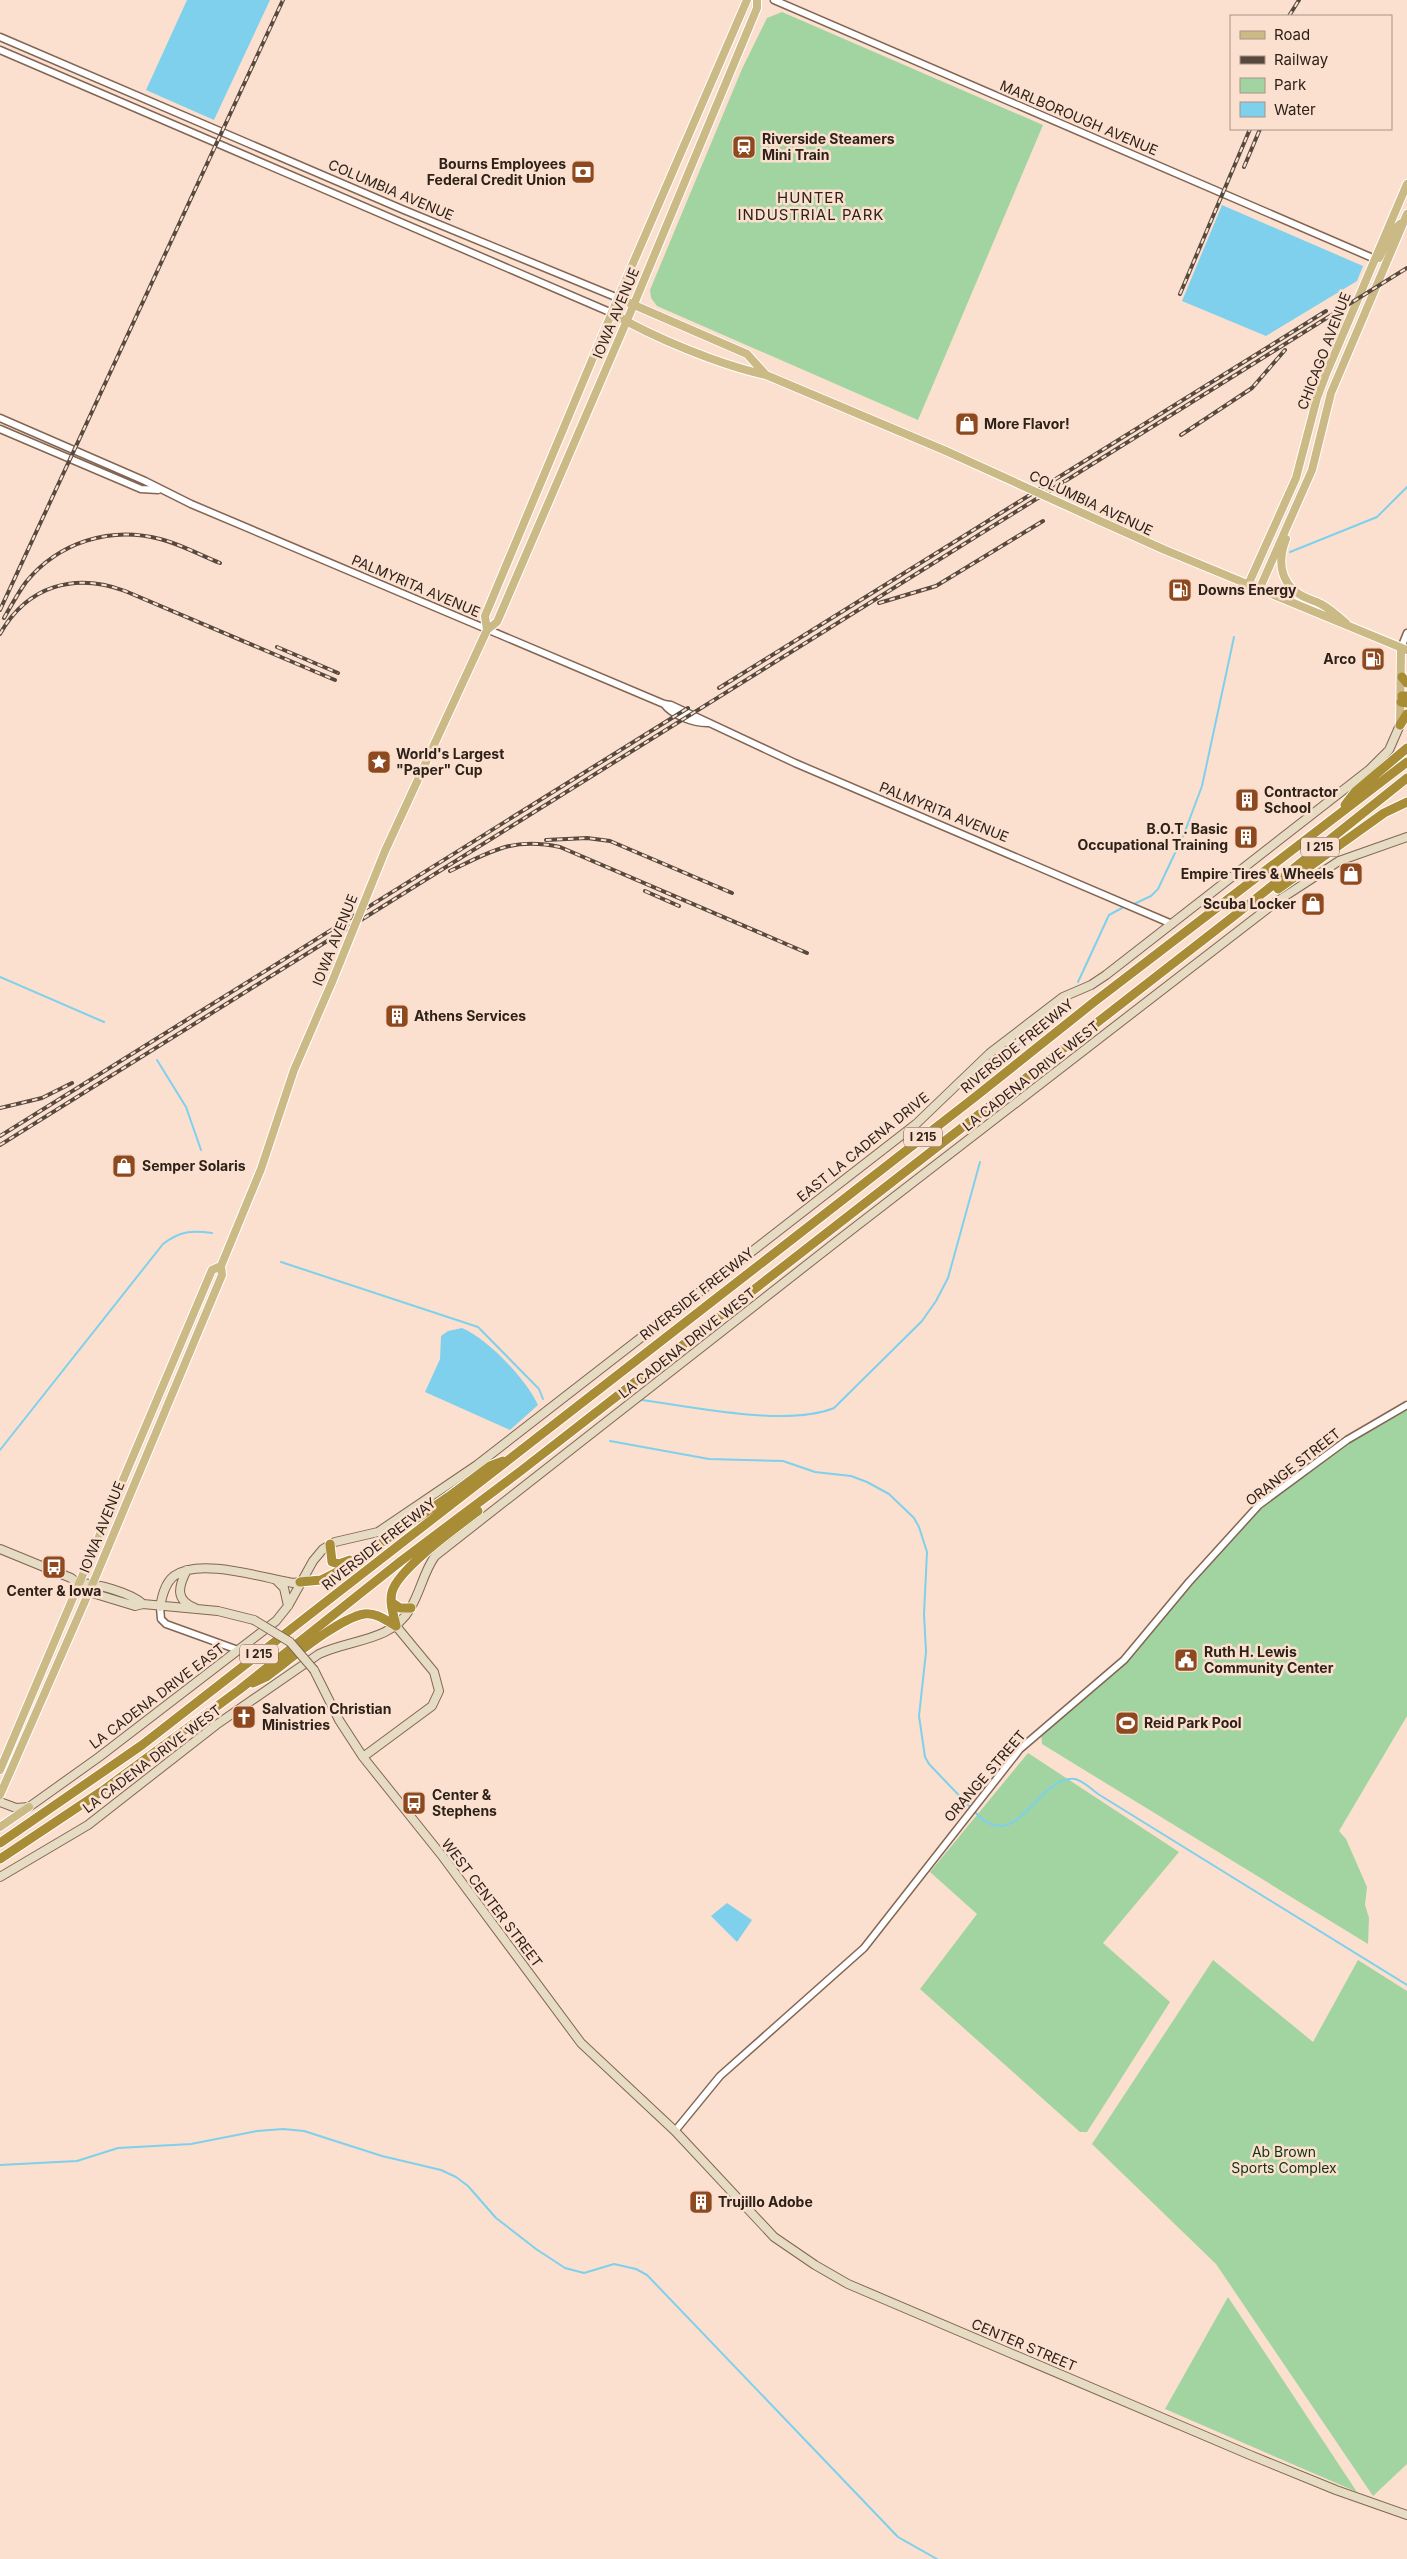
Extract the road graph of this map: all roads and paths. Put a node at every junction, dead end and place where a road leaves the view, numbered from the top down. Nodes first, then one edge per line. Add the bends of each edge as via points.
1 (746, 0) edge
2 (757, 0) edge
3 (774, 0) edge
4 (0, 36) edge
5 (0, 50) edge
6 (75, 69) junction
7 (71, 80) junction
8 (316, 172) junction
9 (311, 184) junction
10 (1407, 184) edge
11 (1406, 216) edge
12 (451, 229) junction
13 (446, 242) junction
14 (482, 242) junction
15 (476, 255) junction
16 (1375, 259) junction
17 (618, 298) junction
18 (634, 304) junction
19 (612, 313) junction
20 (626, 321) junction
21 (1345, 328) junction
22 (1356, 332) junction
23 (766, 375) junction
24 (0, 418) edge
25 (0, 429) edge
26 (159, 490) junction
27 (1294, 513) junction
28 (1248, 585) junction
29 (1260, 590) junction
30 (1349, 627) junction
31 (487, 630) junction
32 (1407, 633) edge
33 (1404, 649) edge
34 (1404, 680) edge
35 (1404, 699) edge
36 (1407, 714) edge
37 (1400, 725) junction
38 (1407, 748) edge
39 (1407, 762) edge
40 (1407, 778) edge
41 (1407, 802) edge
42 (1335, 817) junction
43 (1407, 837) edge
44 (1234, 916) junction
45 (1172, 924) junction
46 (221, 1266) junction
47 (1407, 1405) edge
48 (512, 1457) junction
49 (522, 1470) junction
50 (330, 1544) junction
51 (0, 1549) edge
52 (362, 1555) junction
53 (187, 1570) junction
54 (276, 1580) junction
55 (300, 1582) junction
56 (79, 1583) junction
57 (93, 1583) junction
58 (88, 1592) junction
59 (391, 1602) junction
60 (143, 1604) junction
61 (288, 1606) junction
62 (160, 1607) junction
63 (411, 1608) junction
64 (200, 1610) junction
65 (396, 1626) junction
66 (238, 1650) junction
67 (239, 1690) junction
68 (363, 1757) junction
69 (0, 1770) edge
70 (0, 1795) edge
71 (0, 1802) edge
72 (29, 1807) junction
73 (0, 1827) edge
74 (0, 1843) edge
75 (0, 1859) edge
76 (0, 1877) edge
77 (675, 2131) junction
78 (1407, 2515) edge

1 - 17 main road, IOWA AVENUE
2 - 18 main road, IOWA AVENUE via 757,8
3 - 16 street, MARLBOROUGH AVENUE
4 - 6 street, COLUMBIA AVENUE
5 - 7 street, COLUMBIA AVENUE
6 - 7 street
6 - 8 street, COLUMBIA AVENUE
7 - 9 street, COLUMBIA AVENUE
8 - 9 street
8 - 12 street, COLUMBIA AVENUE
9 - 13 street, COLUMBIA AVENUE
10 - 16 main road, CHICAGO AVENUE
11 - 16 main road via 1392,232 1381,258
11 - 22 main road, CHICAGO AVENUE
12 - 13 street
12 - 14 street, COLUMBIA AVENUE
13 - 15 street, COLUMBIA AVENUE
14 - 15 street
14 - 17 street, COLUMBIA AVENUE
15 - 19 street, COLUMBIA AVENUE
16 - 21 main road, CHICAGO AVENUE
17 - 18 main road, COLUMBIA AVENUE
17 - 19 main road, IOWA AVENUE
18 - 20 main road, IOWA AVENUE
18 - 23 main road, COLUMBIA AVENUE via 747,354
19 - 20 main road, COLUMBIA AVENUE
19 - 31 main road, IOWA AVENUE via 485,616
20 - 23 main road, COLUMBIA AVENUE via 740,369
20 - 31 main road, IOWA AVENUE via 497,622
21 - 22 main road
21 - 28 main road, CHICAGO AVENUE via 1317,398 1296,478
22 - 27 main road, CHICAGO AVENUE via 1331,393 1312,470
23 - 28 main road, COLUMBIA AVENUE, bridge
24 - 26 street, PALMYRITA AVENUE
25 - 26 street, PALMYRITA AVENUE via 141,489
26 - 31 street, PALMYRITA AVENUE
27 - 29 main road, CHICAGO AVENUE
27 - 30 main road via 1281,559 1285,579 1300,595 1321,604
28 - 29 main road, COLUMBIA AVENUE
29 - 30 main road, COLUMBIA AVENUE
30 - 33 main road, COLUMBIA AVENUE
31 - 45 street, PALMYRITA AVENUE via 692,714 707,724
31 - 46 main road, IOWA AVENUE, bridge via 385,851 294,1070 261,1169
32 - 33 street
33 - 34 main road, EAST LA CADENA DRIVE
34 - 35 main road, EAST LA CADENA DRIVE
35 - 37 main road, EAST LA CADENA DRIVE
36 - 37 highway
37 - 45 main road, EAST LA CADENA DRIVE via 1394,742 1380,760
38 - 42 highway via 1355,792
39 - 42 highway, RIVERSIDE FREEWAY / I 215
40 - 44 highway, RIVERSIDE FREEWAY / I 215
41 - 44 highway via 1384,813 1246,913
42 - 48 highway, RIVERSIDE FREEWAY / I 215
43 - 63 main road, LA CADENA DRIVE WEST via 1339,861 1250,921 443,1549 428,1566
44 - 49 highway, RIVERSIDE FREEWAY / I 215
45 - 50 main road, EAST LA CADENA DRIVE via 1106,975 1056,1002 990,1053 916,1124 477,1465 388,1527
46 - 56 main road, IOWA AVENUE via 212,1270
46 - 57 main road, IOWA AVENUE via 222,1275
47 - 77 street, ORANGE STREET via 1347,1440 1259,1506 1189,1582 1124,1660 1020,1749 864,1948 720,2076
48 - 52 highway via 490,1466
48 - 74 highway, RIVERSIDE FREEWAY / I 215 via 142,1745
49 - 59 highway via 501,1492 404,1574 393,1589
49 - 67 highway, RIVERSIDE FREEWAY / I 215 via 402,1560
50 - 52 highway via 330,1559 335,1564
50 - 55 main road, LA CADENA DRIVE EAST via 312,1561
51 - 56 main road
52 - 55 highway via 321,1580
53 - 54 main road via 208,1568
53 - 62 main road via 174,1576 167,1584
53 - 64 main road via 179,1593 184,1602
54 - 55 main road
54 - 61 main road via 284,1588
55 - 61 main road, LA CADENA DRIVE EAST
56 - 57 main road
56 - 58 main road
56 - 69 main road, IOWA AVENUE via 40,1682
57 - 58 main road, IOWA AVENUE
57 - 60 main road via 137,1598
58 - 60 main road via 135,1606
58 - 70 main road, IOWA AVENUE
59 - 63 highway via 400,1608
59 - 65 highway
60 - 62 main road
61 - 66 main road, LA CADENA DRIVE EAST via 276,1621
62 - 64 main road
62 - 66 street via 161,1619 166,1624
63 - 65 main road, LA CADENA DRIVE WEST
64 - 68 main road, WEST CENTER STREET, bridge via 254,1620 290,1642 314,1670 339,1720
65 - 67 highway via 373,1614 347,1620 266,1677
65 - 68 main road via 434,1672 439,1691 432,1706
65 - 76 main road, LA CADENA DRIVE WEST via 319,1654 216,1725 88,1825
66 - 72 main road, LA CADENA DRIVE EAST
67 - 75 highway, RIVERSIDE FREEWAY / I 215 via 102,1791
68 - 77 main road, WEST CENTER STREET via 461,1880 581,2043
71 - 72 main road via 16,1808
72 - 73 main road
77 - 78 main road, CENTER STREET via 774,2237 848,2284 1250,2455

